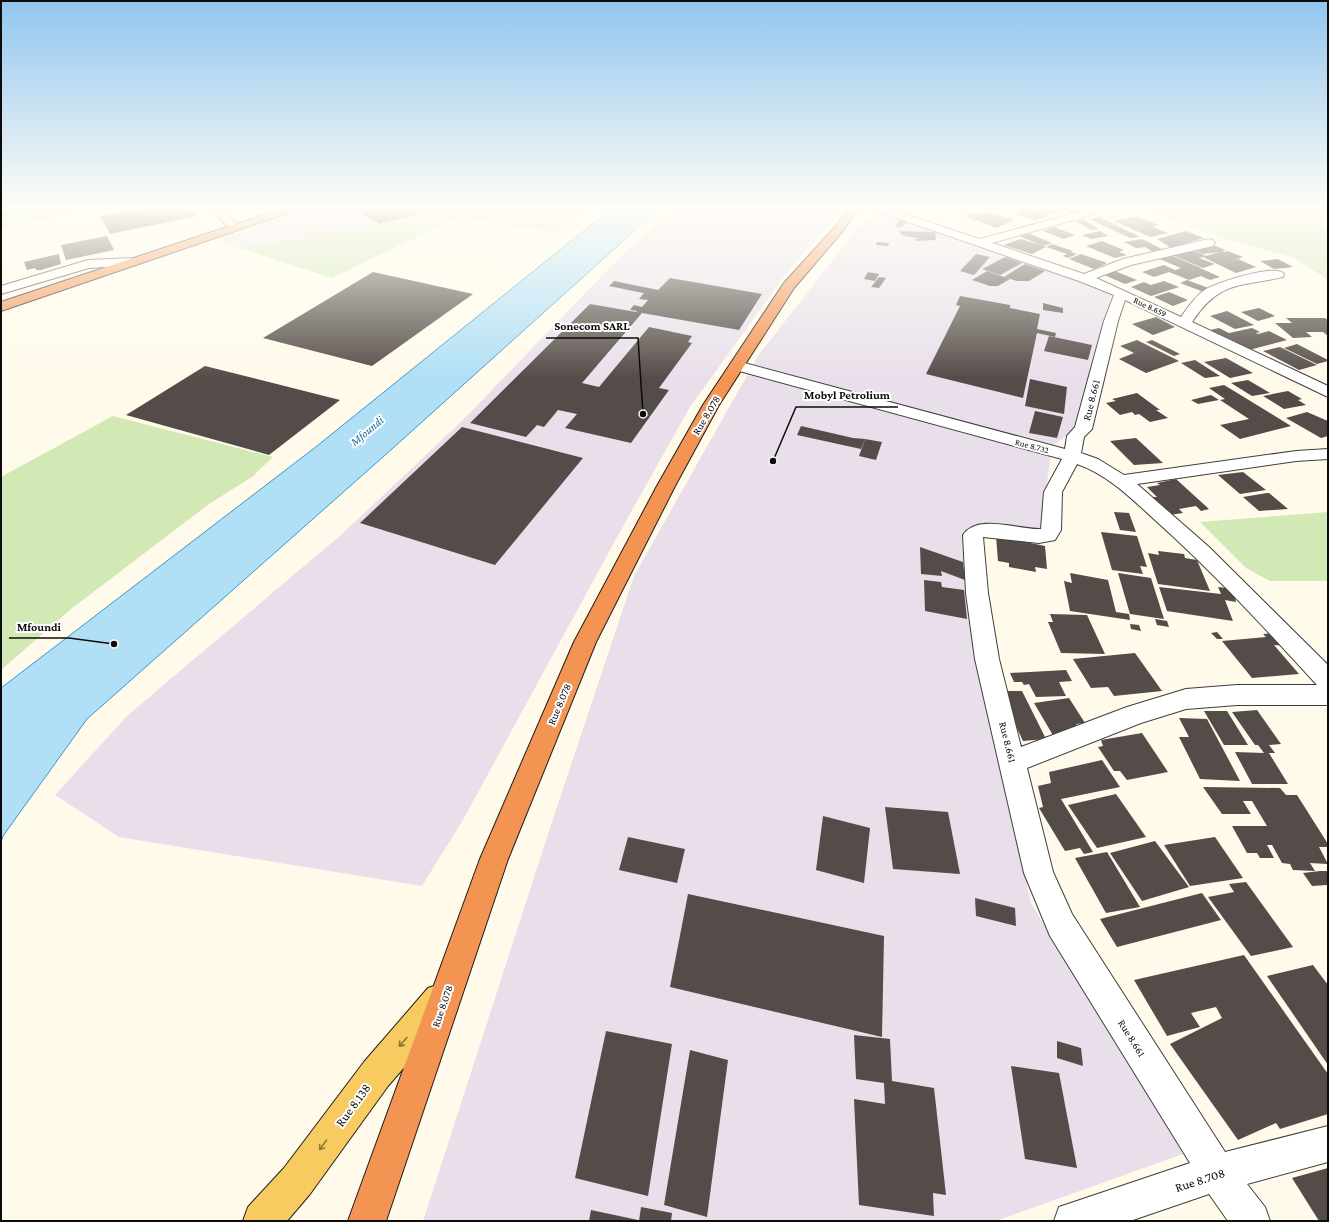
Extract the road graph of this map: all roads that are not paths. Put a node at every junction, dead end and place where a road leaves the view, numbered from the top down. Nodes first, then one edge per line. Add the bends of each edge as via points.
1 (88, 264) edge
2 (127, 264) edge
3 (808, 264) edge
4 (1044, 264) edge
5 (1122, 264) edge
6 (1278, 274) dead end
7 (1084, 278) junction
8 (1, 290) edge
9 (1121, 293) junction
10 (1, 307) edge
11 (1184, 323) junction
12 (737, 366) junction
13 (1328, 392) edge
14 (1328, 454) edge
15 (1072, 456) junction
16 (1121, 480) junction
17 (1328, 681) edge
18 (1328, 695) edge
19 (1013, 762) junction
20 (447, 992) junction
21 (1328, 1144) edge
22 (1217, 1173) junction
23 (262, 1221) edge
24 (367, 1221) edge
25 (1073, 1221) edge
26 (1251, 1221) edge

1 - 8 street
2 - 10 highway
3 - 12 highway, Rue 8.078 via 789,286
4 - 7 street, Rue 8.659
5 - 7 street
6 - 11 street via 1238,280 1211,292 1201,300
7 - 9 street, Rue 8.659
9 - 11 street, Rue 8.659
9 - 15 street, Rue 8.661 via 1111,321 1083,429 1076,436
11 - 13 street, Rue 8.659
12 - 15 street, Rue 8.732
12 - 20 highway, Rue 8.078 via 711,405 666,486 585,642 494,859
14 - 16 street via 1296,456
15 - 16 street, Rue 8.732 via 1092,463
15 - 19 street, Rue 8.661 via 1053,492 1051,530 1048,534 1040,536 986,530 973,535 977,593 987,659
16 - 17 street, Rue 8.732 via 1158,510 1240,588
18 - 19 street via 1237,695 1186,699 1136,714
19 - 22 street, Rue 8.661 via 1039,873 1061,925
20 -> 23 main road, Rue 8.138 via 376,1074 297,1181
20 - 24 highway, Rue 8.078
21 - 22 street, Rue 8.708
22 - 25 street, Rue 8.708
22 - 26 street, Rue 8.661

